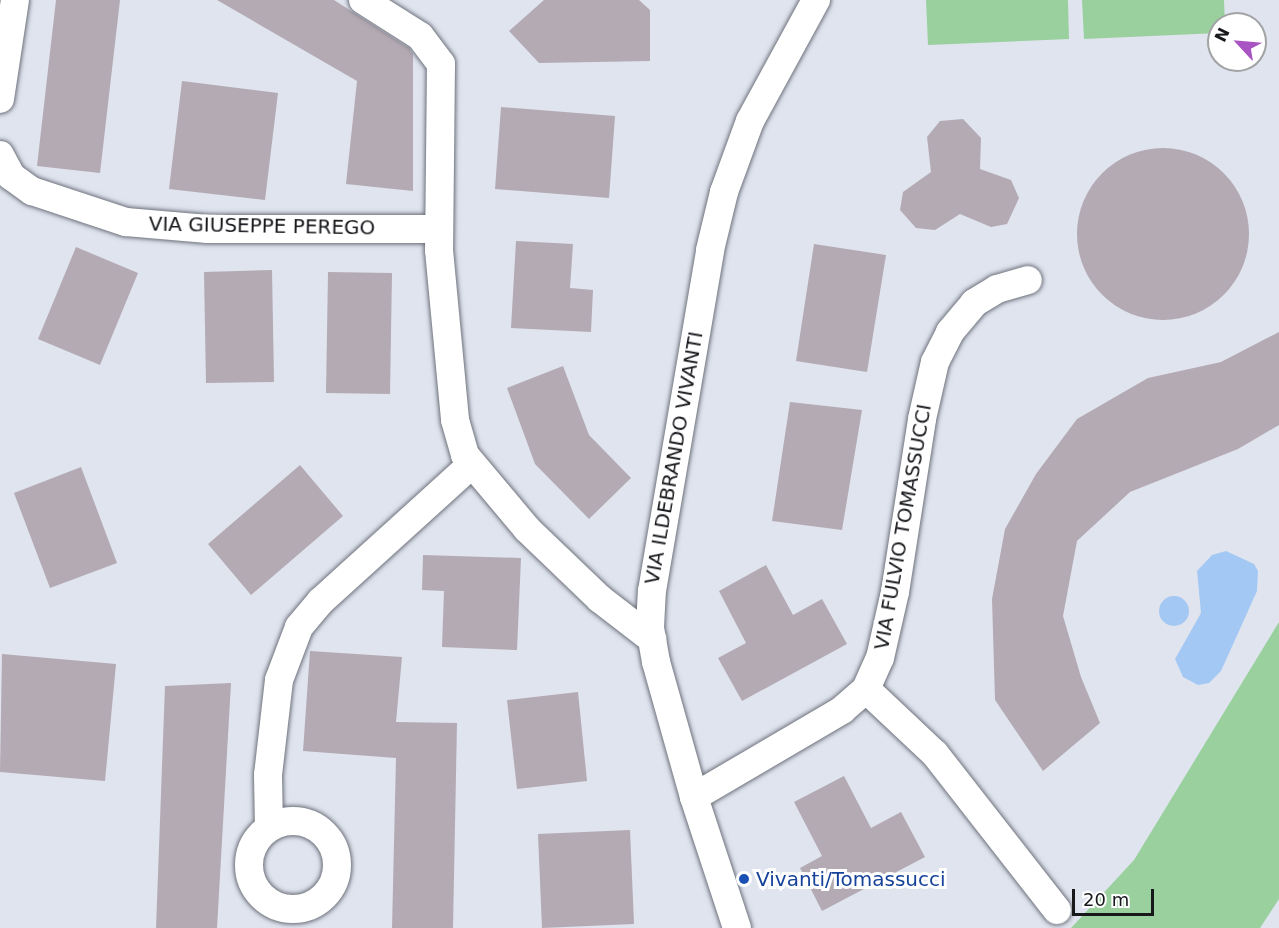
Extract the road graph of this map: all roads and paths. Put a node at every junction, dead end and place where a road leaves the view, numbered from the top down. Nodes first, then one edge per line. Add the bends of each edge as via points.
1 (15, 0) edge
2 (363, 0) edge
3 (816, 0) edge
4 (0, 99) edge
5 (0, 155) edge
6 (438, 228) junction
7 (1028, 280) dead end
8 (471, 465) junction
9 (651, 639) junction
10 (866, 689) junction
11 (693, 796) junction
12 (269, 828) dead end
13 (1057, 910) dead end
14 (737, 928) edge

1 - 4 street
2 - 6 street via 420,36 441,64
3 - 9 street, VIA ILDEBRANDO VIVANTI via 754,114 721,203 657,553
5 - 6 street, VIA GIUSEPPE PEREGO via 11,176 32,191 126,222 208,229
6 - 8 street via 455,420 461,446
7 - 10 street, VIA FULVIO TOMASSUCCI via 997,289 974,303 950,332 935,362 922,418 895,592 880,658
8 - 9 street via 527,529 600,599
8 - 12 street via 321,601 299,627 279,680 268,775
9 - 11 street, VIA ILDEBRANDO VIVANTI
10 - 11 street, VIA FULVIO TOMASSUCCI via 842,710
10 - 13 street via 942,763
11 - 14 street, VIA ILDEBRANDO VIVANTI

